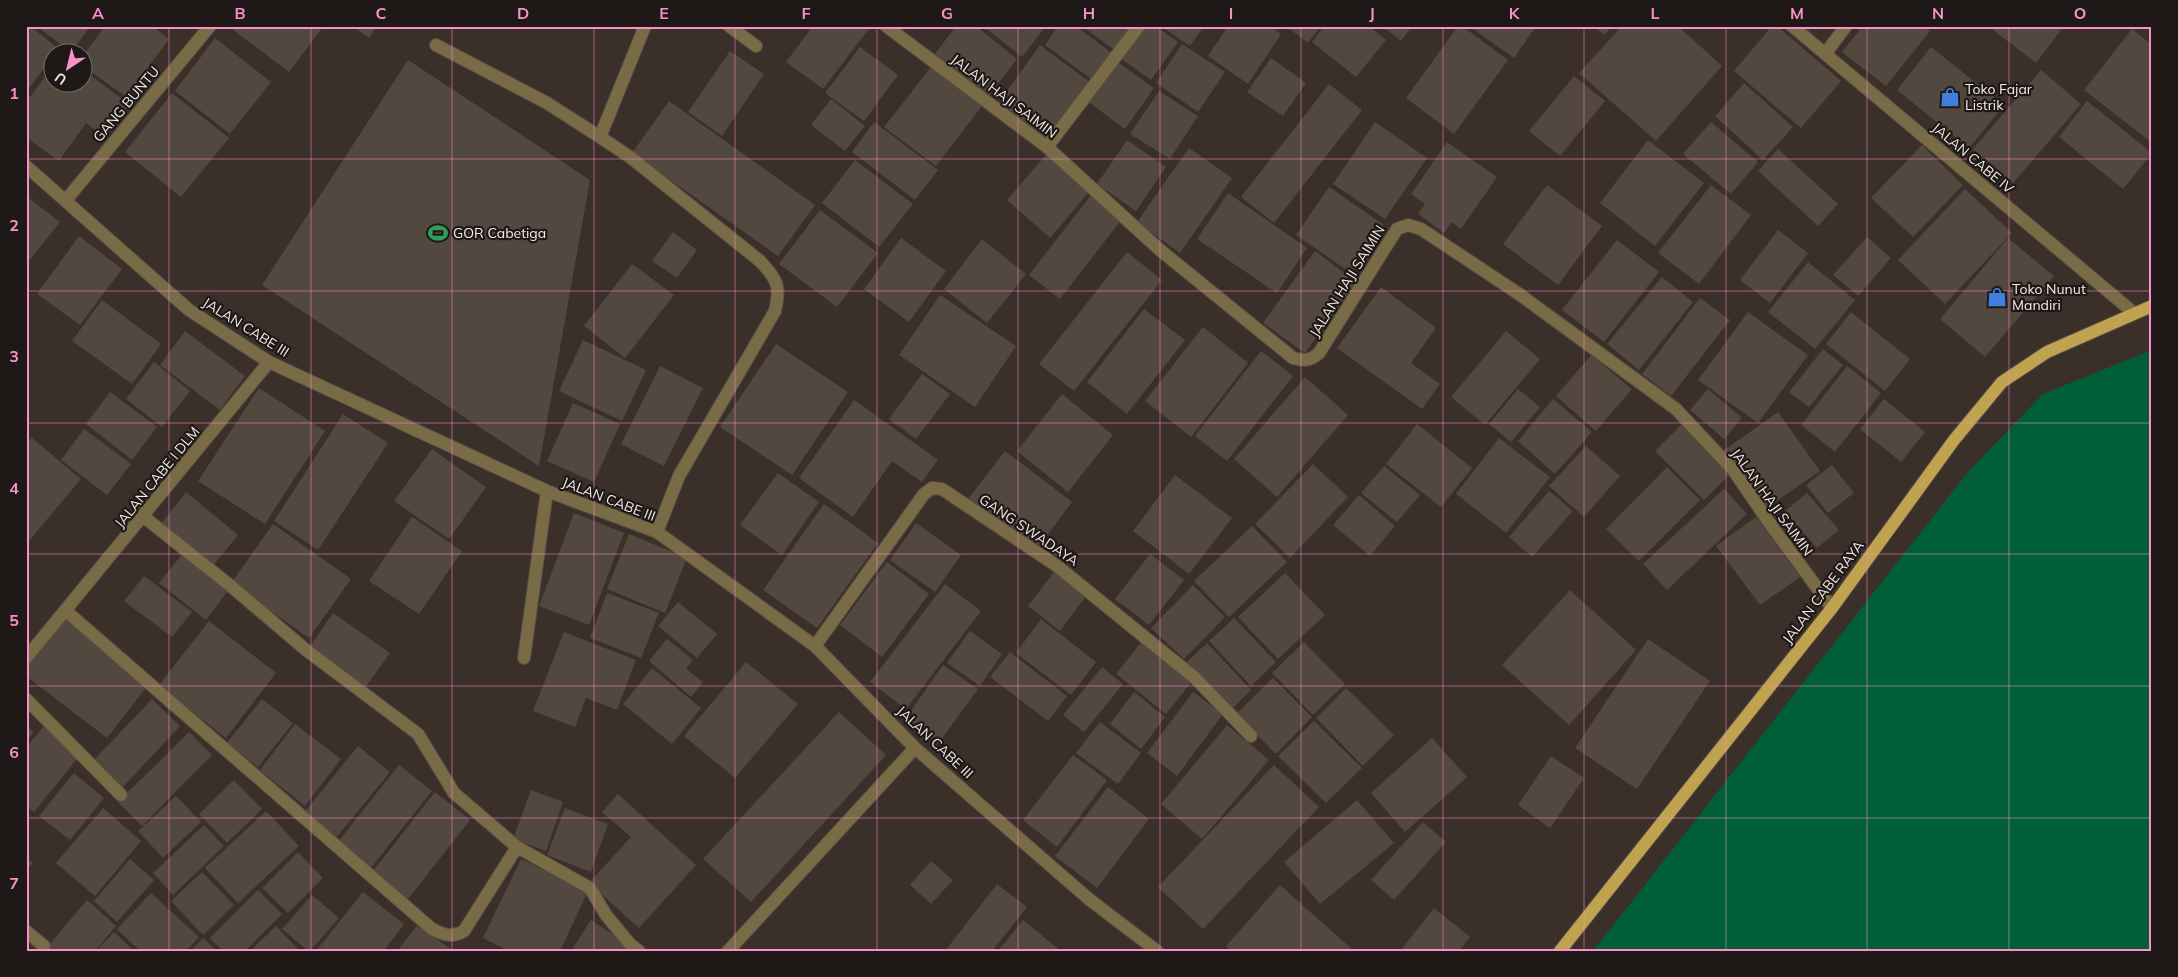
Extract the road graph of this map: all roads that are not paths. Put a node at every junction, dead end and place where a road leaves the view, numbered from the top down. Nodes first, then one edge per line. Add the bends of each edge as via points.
1 (210, 26) edge
2 (645, 26) edge
3 (729, 26) edge
4 (886, 26) edge
5 (1139, 26) edge
6 (1792, 26) edge
7 (1846, 26) edge
8 (436, 45) dead end
9 (756, 46) dead end
10 (1824, 54) junction
11 (600, 137) junction
12 (1048, 147) junction
13 (26, 166) edge
14 (66, 200) junction
15 (2152, 306) edge
16 (2134, 313) junction
17 (269, 362) junction
18 (547, 491) junction
19 (144, 517) junction
20 (657, 532) junction
21 (1832, 608) junction
22 (66, 611) junction
23 (815, 646) junction
24 (26, 658) edge
25 (524, 658) dead end
26 (26, 699) edge
27 (1251, 736) dead end
28 (915, 748) junction
29 (121, 796) dead end
30 (517, 847) junction
31 (26, 932) edge
32 (44, 946) dead end
33 (639, 951) edge
34 (728, 951) edge
35 (1157, 951) edge
36 (1560, 951) edge

1 - 14 street, GANG BUNTU
2 - 11 street
3 - 9 street
4 - 12 street, JALAN HAJI SAIMIN
5 - 12 street
6 - 10 street, JALAN CABE IV
7 - 10 street
8 - 11 street via 547,103
10 - 16 street, JALAN CABE IV
11 - 20 street via 630,157 760,261 775,277 778,295 774,311 679,476
12 - 21 street, JALAN HAJI SAIMIN via 1160,250 1293,358 1303,361 1319,353 1396,229 1408,225 1421,229 1519,294 1676,409 1734,471
13 - 14 street, JALAN CABE III
14 - 17 street, JALAN CABE III via 189,310
15 - 16 main road, JALAN CABE RAYA
16 - 21 main road, JALAN CABE RAYA via 2047,352 2002,382 1954,440
17 - 18 street, JALAN CABE III
17 - 19 street, JALAN CABE I DLM
18 - 20 street, JALAN CABE III
18 - 25 street
19 - 22 street, JALAN CABE I DLM
19 - 30 street via 306,650 418,734 454,793
20 - 23 street, JALAN CABE III
21 - 36 main road, JALAN CABE RAYA
22 - 24 street, JALAN CABE I DLM
22 - 30 street via 432,929 451,936 464,930
23 - 27 street, GANG SWADAYA via 924,494 932,488 942,490 1057,566 1195,678
23 - 28 street, JALAN CABE III
26 - 29 street
28 - 34 street
28 - 35 street, JALAN CABE III via 1090,900
30 - 33 street via 590,888 606,915
31 - 32 street

